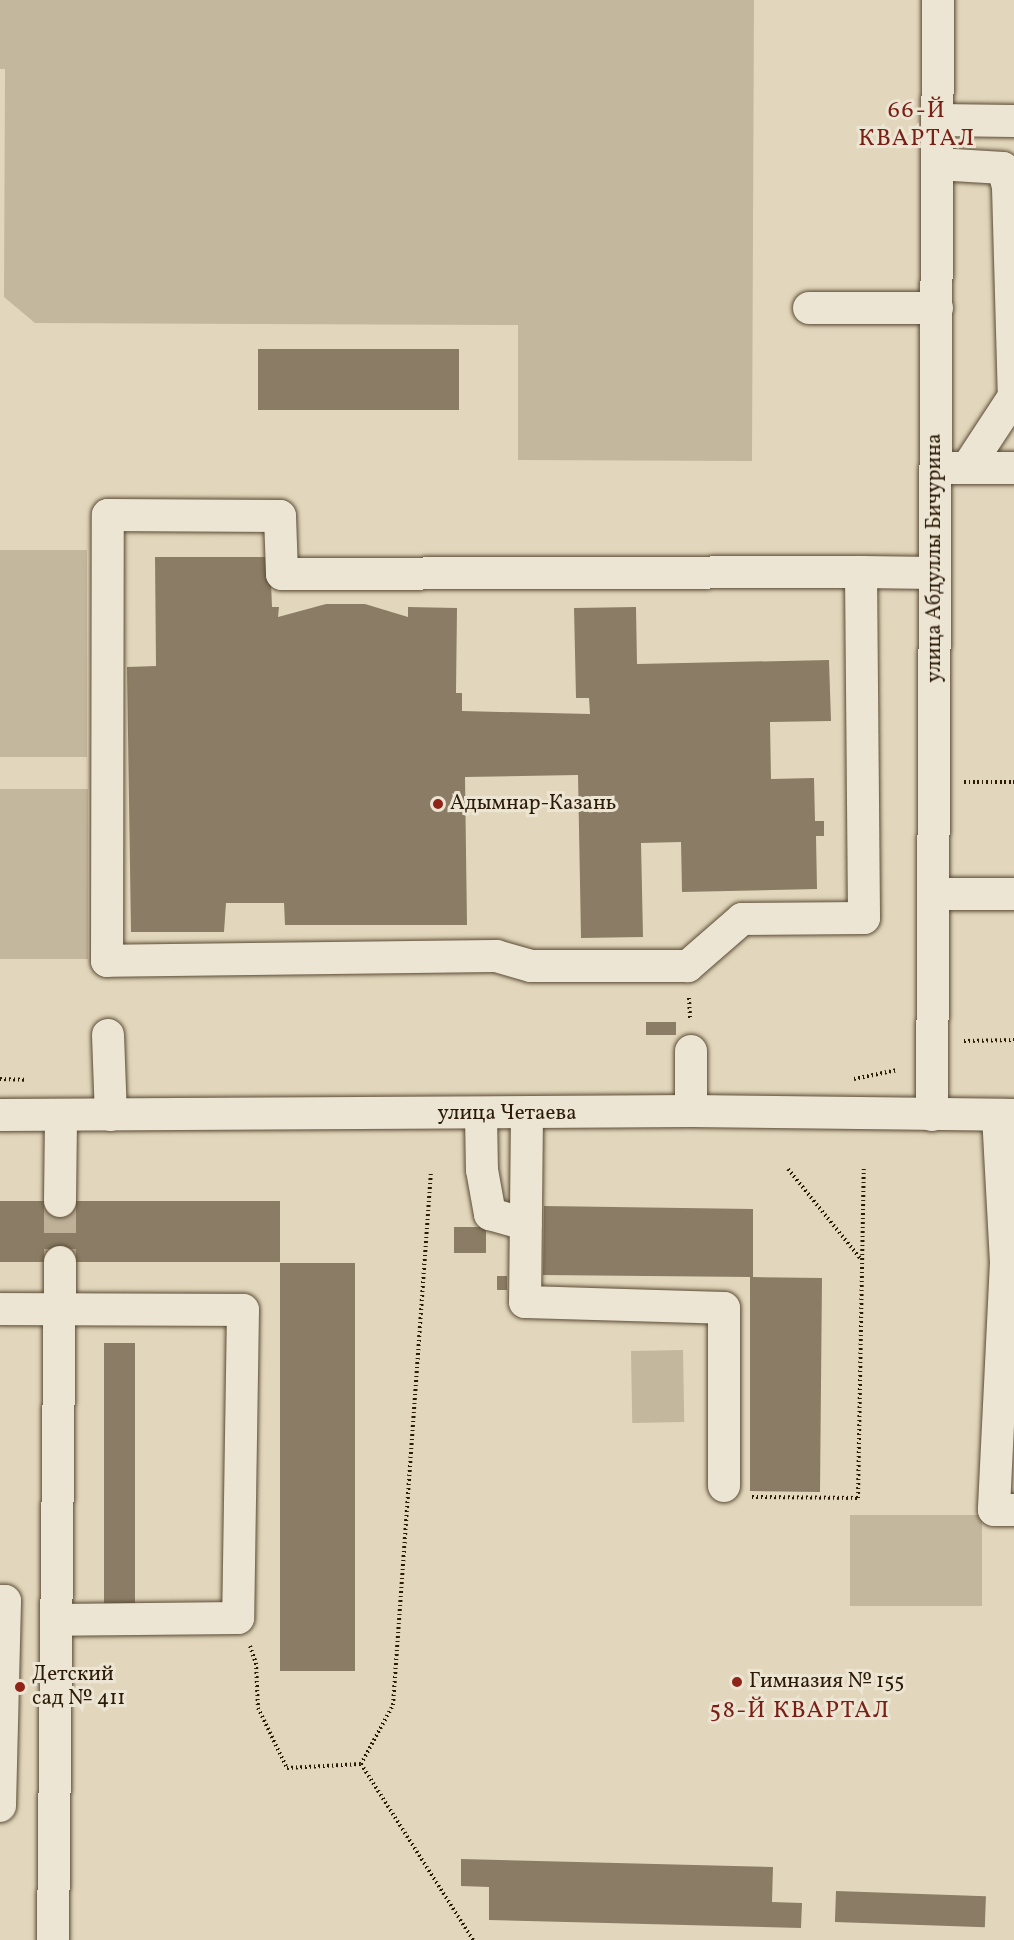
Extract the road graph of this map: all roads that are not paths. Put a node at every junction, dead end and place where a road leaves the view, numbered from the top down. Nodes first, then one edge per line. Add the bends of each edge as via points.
1 (938, 0) edge
2 (938, 120) junction
3 (1014, 121) edge
4 (937, 164) junction
5 (1011, 187) edge
6 (809, 308) dead end
7 (937, 308) junction
8 (1012, 401) edge
9 (936, 468) junction
10 (967, 468) junction
11 (1014, 468) edge
12 (861, 572) junction
13 (935, 573) junction
14 (933, 894) junction
15 (1014, 894) edge
16 (108, 1035) dead end
17 (691, 1051) road end
18 (691, 1111) junction
19 (0, 1115) edge
20 (61, 1115) junction
21 (111, 1115) junction
22 (481, 1115) junction
23 (527, 1115) junction
24 (932, 1115) junction
25 (1006, 1115) edge
26 (60, 1201) tunnel mouth
27 (526, 1224) junction
28 (60, 1262) tunnel mouth
29 (1010, 1262) edge
30 (0, 1309) edge
31 (60, 1309) junction
32 (737, 1491) road end
33 (1014, 1510) edge
34 (0, 1600) edge
35 (59, 1620) junction
36 (0, 1806) edge
37 (53, 1940) edge

1 - 2 street, улица Абдуллы Бичурина
2 - 3 street
2 - 4 street, улица Абдуллы Бичурина
4 - 5 street via 1003,168
4 - 7 street, улица Абдуллы Бичурина
5 - 8 street
6 - 7 street
7 - 9 street, улица Абдуллы Бичурина
8 - 10 street
9 - 10 street
9 - 13 street, улица Абдуллы Бичурина
10 - 11 street
12 - 12 street via 282,574 280,516 108,515 107,961 497,956 531,966 688,966 742,919 864,918
12 - 13 street
13 - 14 street, улица Абдуллы Бичурина
14 - 15 street
14 - 24 street, улица Абдуллы Бичурина
16 - 21 street
17 - 18 street
18 - 23 street, улица Четаева
18 - 24 street, улица Четаева
19 - 20 street, улица Четаева
20 - 21 street, улица Четаева
20 - 26 street
21 - 22 street, улица Четаева
22 - 23 street, улица Четаева
22 - 27 street via 482,1170 490,1214
23 - 27 street
24 - 25 street, улица Четаева
25 - 29 street
27 - 32 street via 525,1302 724,1308
28 - 31 street
29 - 33 street via 994,1510
30 - 31 street
31 - 35 street
31 - 35 street via 243,1310 238,1618
34 - 36 street via 5,1601
35 - 37 street

